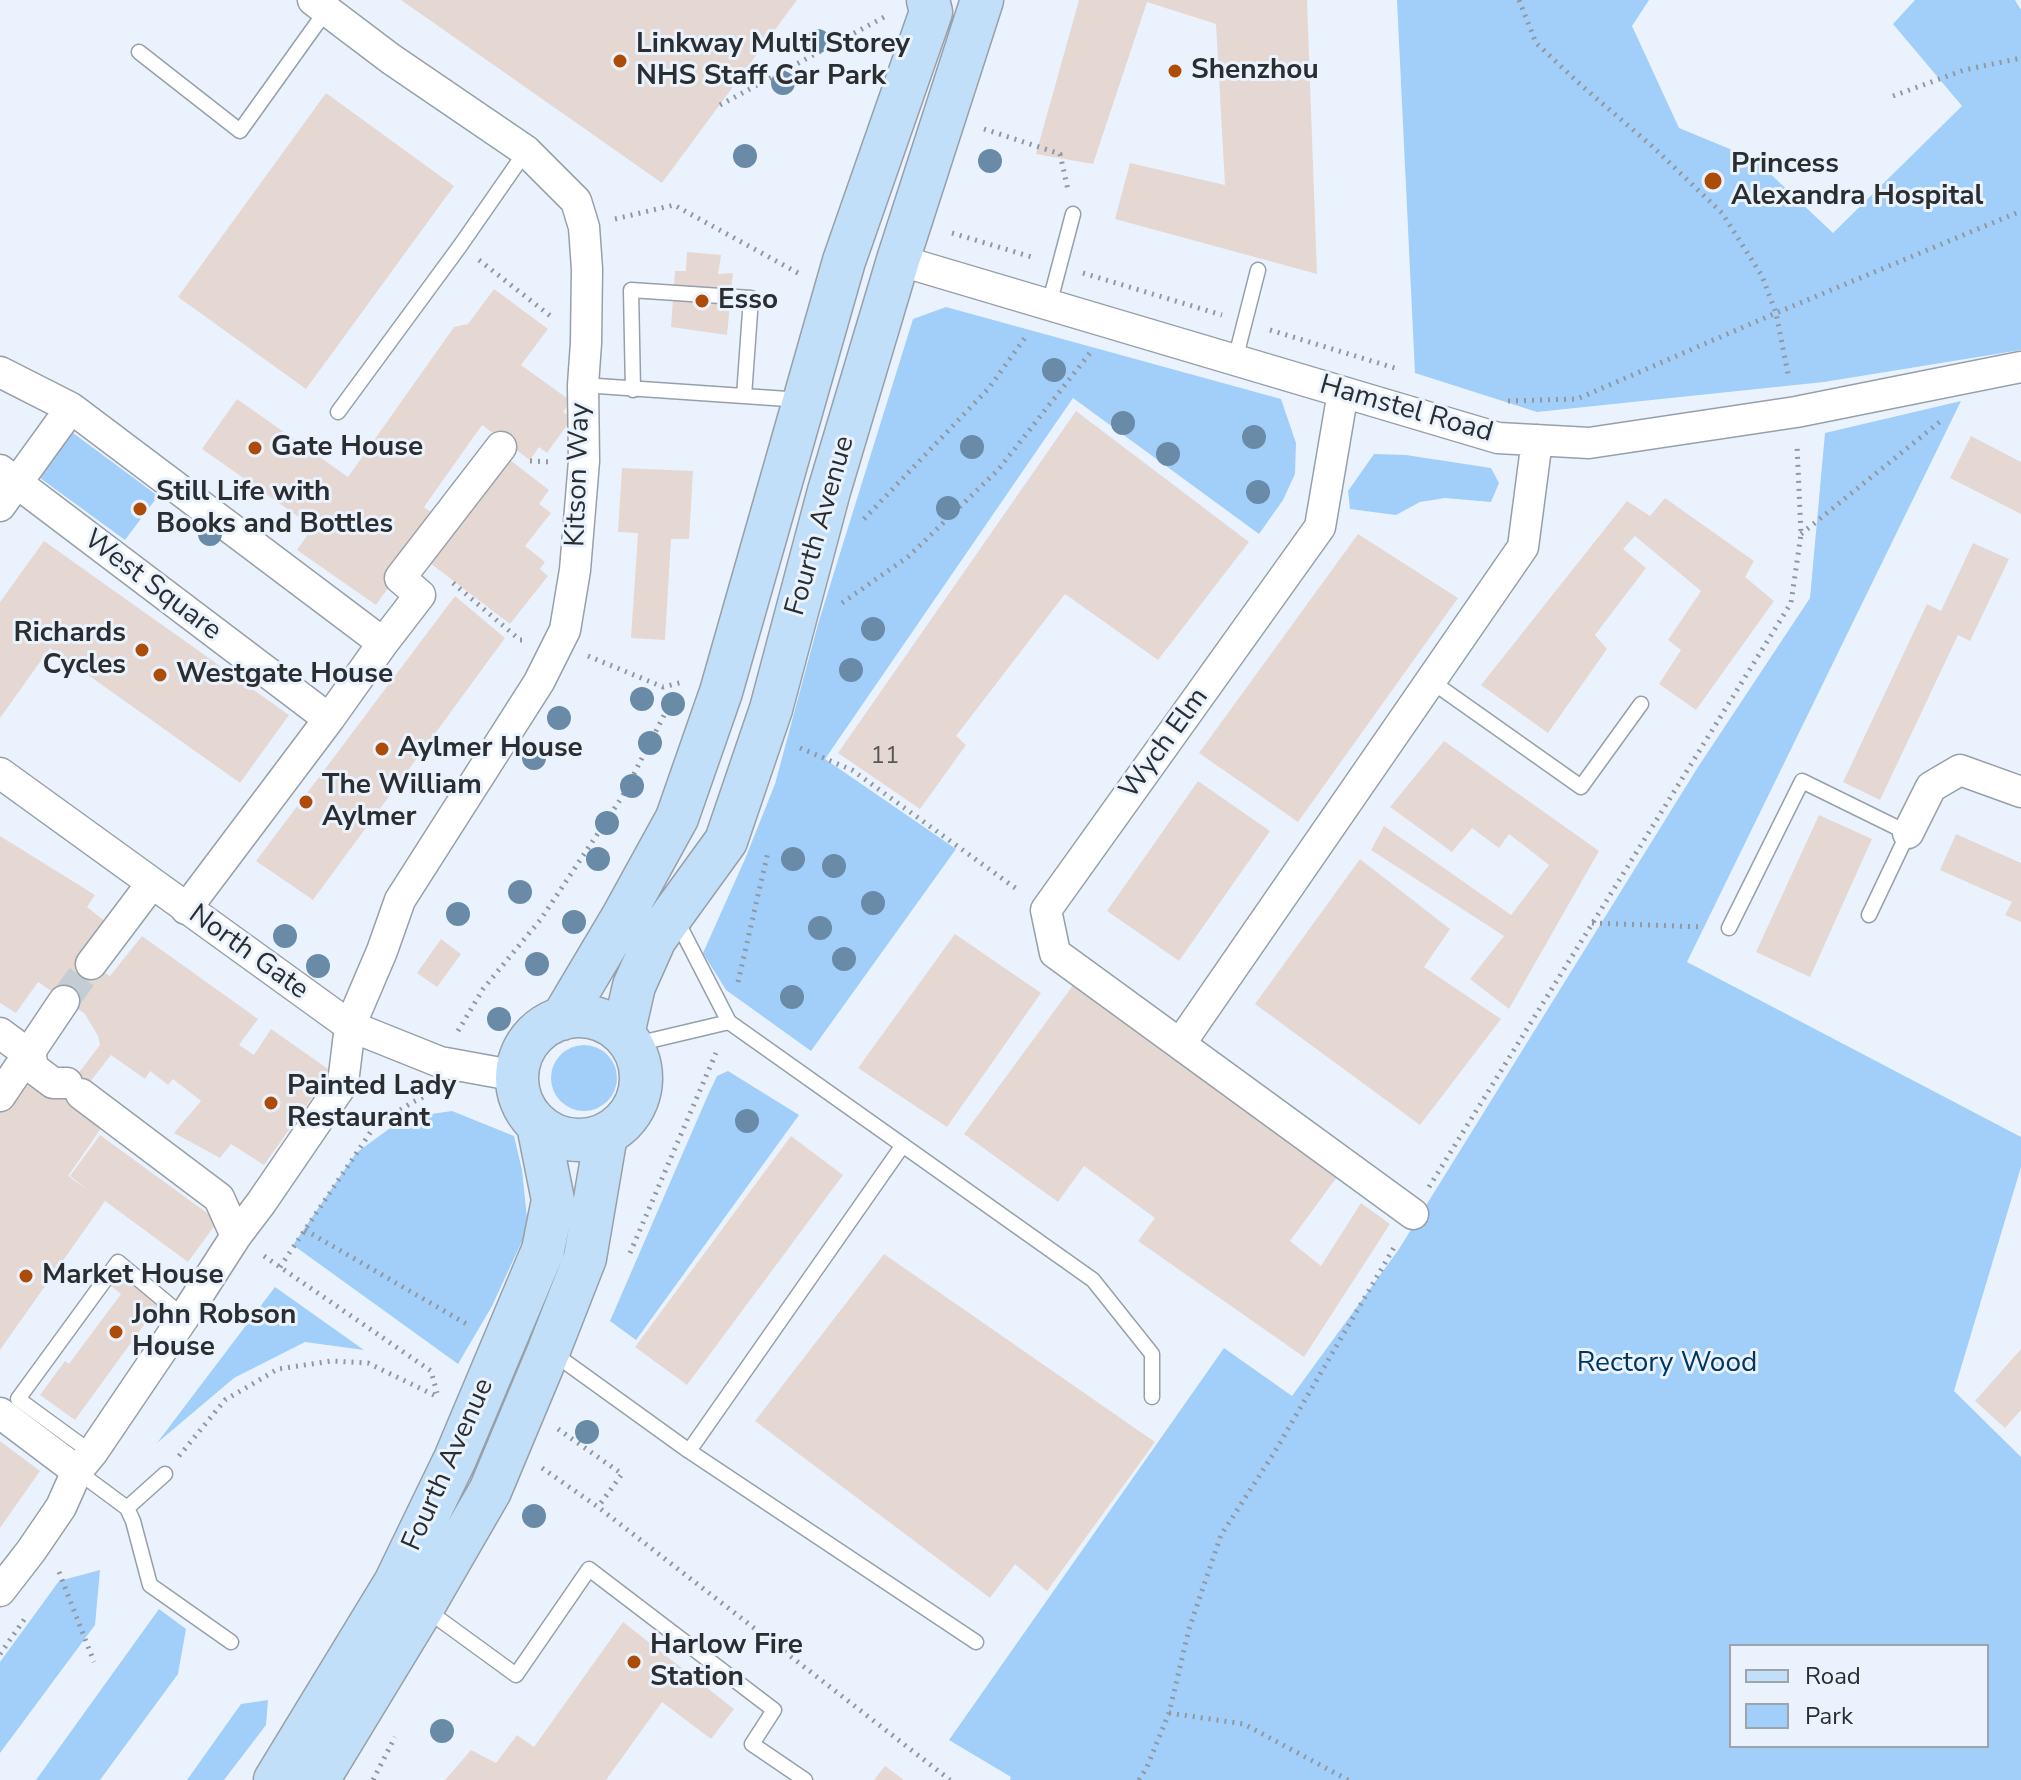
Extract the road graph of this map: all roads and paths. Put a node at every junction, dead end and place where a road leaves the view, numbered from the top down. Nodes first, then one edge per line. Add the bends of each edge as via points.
1 (928, 0) edge
2 (982, 0) edge
3 (1519, 0) edge
4 (325, 3) edge
5 (891, 27) dead end
6 (139, 52) dead end
7 (2021, 58) edge
8 (1893, 96) dead end
9 (720, 105) dead end
10 (984, 129) dead end
11 (526, 151) junction
12 (2021, 211) edge
13 (1073, 214) joint
14 (584, 227) junction
15 (952, 233) dead end
16 (460, 246) junction
17 (898, 260) junction
18 (1059, 265) junction
19 (1258, 270) dead end
20 (799, 273) dead end
21 (1049, 305) junction
22 (1776, 313) junction
23 (1245, 322) junction
24 (1112, 324) junction
25 (586, 343) junction
26 (1235, 360) junction
27 (2021, 367) edge
28 (0, 372) edge
29 (1412, 373) dead end
30 (583, 385) junction
31 (633, 390) junction
32 (1343, 392) junction
33 (744, 396) junction
34 (805, 400) junction
35 (1504, 401) dead end
36 (71, 408) junction
37 (338, 412) dead end
38 (1796, 412) junction
39 (1943, 419) dead end
40 (1537, 440) junction
41 (501, 447) joint
42 (584, 461) junction
43 (6, 487) edge
44 (857, 527) dead end
45 (1801, 534) junction
46 (418, 554) junction
47 (831, 610) dead end
48 (383, 643) junction
49 (558, 644) junction
50 (725, 677) junction
51 (1431, 681) junction
52 (680, 683) junction
53 (1641, 704) dead end
54 (329, 719) junction
55 (791, 745) dead end
56 (2, 775) edge
57 (2021, 792) edge
58 (1908, 833) junction
59 (152, 883) junction
60 (186, 909) junction
61 (1046, 910) junction
62 (673, 913) junction
63 (1869, 915) dead end
64 (1592, 923) junction
65 (1729, 928) joint
66 (91, 964) tunnel mouth
67 (64, 1001) tunnel mouth
68 (562, 1019) junction
69 (729, 1022) junction
70 (350, 1026) junction
71 (0, 1033) edge
72 (628, 1040) junction
73 (1180, 1044) junction
74 (37, 1060) junction
75 (440, 1062) junction
76 (517, 1076) junction
77 (81, 1094) dead end
78 (0, 1096) edge
79 (538, 1125) junction
80 (606, 1135) junction
81 (903, 1145) junction
82 (1413, 1214) junction
83 (305, 1230) junction
84 (236, 1236) junction
85 (280, 1267) junction
86 (184, 1317) junction
87 (473, 1327) dead end
88 (549, 1350) junction
89 (1152, 1397) dead end
90 (439, 1398) junction
91 (448, 1404) dead end
92 (0, 1413) edge
93 (554, 1426) dead end
94 (689, 1451) junction
95 (84, 1462) junction
96 (542, 1468) dead end
97 (165, 1474) joint
98 (598, 1507) junction
99 (127, 1508) junction
100 (59, 1571) dead end
101 (0, 1591) edge
102 (423, 1607) junction
103 (231, 1642) dead end
104 (976, 1642) dead end
105 (94, 1662) dead end
106 (1169, 1713) junction
107 (275, 1780) edge
108 (318, 1780) edge
109 (805, 1780) edge
110 (950, 1780) edge
111 (1139, 1780) edge
112 (1348, 1780) edge

1 - 34 street, Fourth Avenue via 931,12 844,261
2 - 17 street, Fourth Avenue
3 - 22 path via 1536,43 1722,213 1762,276
4 - 6 lane via 240,131
4 - 11 street, Kitson Way via 391,59
5 - 9 path via 894,12
7 - 8 path via 1964,70
10 - 13 path via 1060,154
11 - 14 street, Kitson Way via 576,201
11 - 16 lane
12 - 22 path
13 - 18 lane
14 - 20 path via 674,205
14 - 25 street, Kitson Way
15 - 18 path
16 - 25 path
16 - 37 lane
17 - 21 street, Hamstel Road
17 - 62 street, Fourth Avenue via 771,709 726,841
18 - 21 lane
18 - 23 path
19 - 23 lane
21 - 24 street, Hamstel Road
21 - 44 path via 989,388
22 - 35 path via 1577,399
22 - 38 path
23 - 26 lane
23 - 29 path
24 - 26 street, Hamstel Road
24 - 47 path via 998,470 909,556
25 - 30 street, Kitson Way
26 - 32 street, Hamstel Road
27 - 38 street, Hamstel Road
28 - 36 street
30 - 31 lane
30 - 42 street, Kitson Way
31 - 33 lane
31 - 33 lane via 631,290 751,298
32 - 40 street, Hamstel Road via 1498,438
32 - 61 street, Wych Elm via 1320,527
33 - 34 lane
34 - 50 street, Fourth Avenue
36 - 43 street
36 - 48 street
38 - 40 street, Hamstel Road via 1589,443
38 - 45 path
39 - 45 path
40 - 51 street via 1523,547
41 - 42 path via 532,462
41 - 46 street
42 - 49 street, Kitson Way via 575,570
43 - 54 street, West Square
45 - 64 path via 1791,603
46 - 48 street via 400,578 420,595
46 - 49 path via 520,640 541,637
48 - 54 street
49 - 52 path via 663,687
49 - 70 street, Kitson Way via 400,900
50 - 52 path via 707,675
50 - 68 street, Fourth Avenue via 677,818
51 - 53 lane via 1581,787
51 - 73 street
52 - 75 path via 622,797 541,919 483,989
54 - 60 street
55 - 61 path via 852,770
56 - 59 street, North Gate
57 - 58 street via 1960,770 1931,787
58 - 63 lane
58 - 65 lane via 1802,781
59 - 60 street, North Gate
59 - 66 street
60 - 70 street, North Gate
61 - 73 street via 1055,953
62 - 69 lane
62 - 72 street, Fourth Avenue via 634,986
64 - 65 path
64 - 82 path
67 - 74 street
68 - 72 street via 595,1018
68 - 76 street via 530,1040
69 - 72 lane
69 - 81 lane
70 - 75 street, North Gate
70 - 84 street, Kitson Way via 343,1083
71 - 74 street
72 - 80 street via 640,1065 641,1086 623,1123
73 - 82 street
74 - 78 street
75 - 76 street, North Gate
75 - 83 path via 425,1096 374,1127
76 - 79 street via 519,1094
77 - 84 street via 219,1198
79 - 80 street via 571,1140
79 - 107 street, Fourth Avenue via 553,1200 543,1250 455,1459 395,1583
80 - 88 street, Fourth Avenue via 585,1258
81 - 89 lane via 1093,1280 1152,1354
81 - 94 lane
82 - 106 path via 1221,1535 1189,1629
83 - 85 path
83 - 87 path
84 - 85 path
84 - 86 street, Kitson Way
85 - 90 path via 431,1371
86 - 95 street, Kitson Way
86 - 95 lane via 118,1262 18,1399
88 - 94 lane
88 - 102 street, Fourth Avenue via 490,1491
90 - 91 path
90 - 97 path via 368,1363 331,1361 278,1369 225,1400
92 - 95 street
93 - 98 path via 622,1474
94 - 104 lane
95 - 99 lane
95 - 101 street, Kitson Way via 61,1507
96 - 98 path
97 - 99 lane
98 - 110 path
99 - 103 lane via 150,1585
100 - 105 path
102 - 108 street, Fourth Avenue
102 - 109 lane via 516,1675 589,1569 774,1710 752,1744
106 - 111 path
106 - 112 path via 1244,1724

